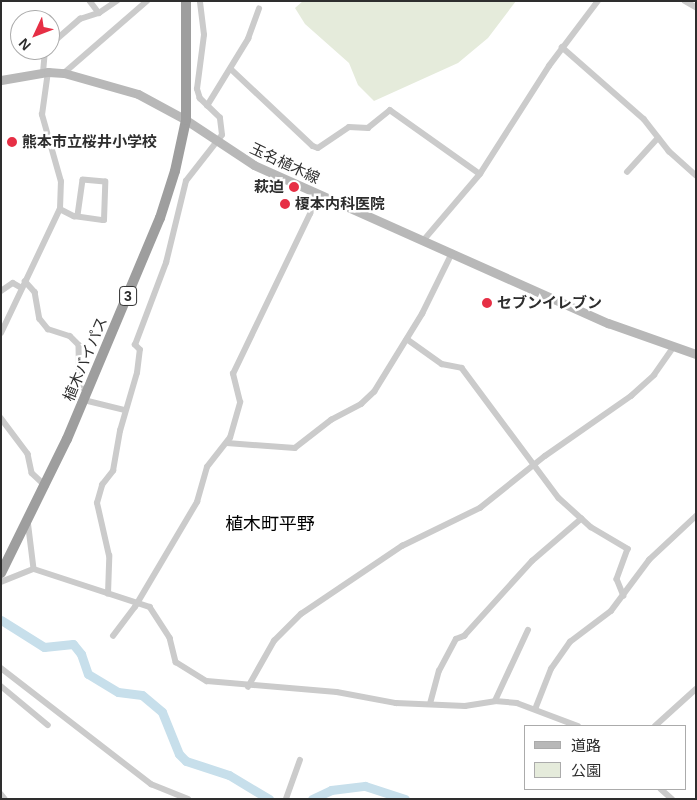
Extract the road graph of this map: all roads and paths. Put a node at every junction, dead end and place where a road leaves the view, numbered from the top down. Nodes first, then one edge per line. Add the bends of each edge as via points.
1 (90, 1) edge
2 (117, 1) edge
3 (147, 1) edge
4 (186, 1) edge
5 (200, 1) edge
6 (598, 1) edge
7 (685, 1) edge
8 (696, 6) edge
9 (259, 9) dead end
10 (99, 13) junction
11 (60, 36) edge
12 (562, 47) junction
13 (45, 60) edge
14 (231, 69) junction
15 (45, 73) junction
16 (64, 73) junction
17 (1, 80) edge
18 (207, 106) junction
19 (186, 120) junction
20 (658, 138) junction
21 (217, 143) junction
22 (627, 172) dead end
23 (480, 174) junction
24 (696, 175) edge
25 (316, 193) junction
26 (60, 208) junction
27 (78, 216) junction
28 (423, 241) junction
29 (452, 253) junction
30 (25, 281) junction
31 (22, 288) junction
32 (1, 290) edge
33 (1, 333) edge
34 (407, 339) junction
35 (674, 346) junction
36 (696, 354) edge
37 (86, 396) junction
38 (125, 410) junction
39 (1, 418) edge
40 (227, 443) junction
41 (534, 464) junction
42 (46, 486) junction
43 (696, 516) edge
44 (582, 519) junction
45 (28, 520) junction
46 (34, 569) junction
47 (1, 573) edge
48 (1, 582) edge
49 (108, 594) junction
50 (624, 596) junction
51 (138, 601) junction
52 (528, 630) dead end
53 (113, 636) dead end
54 (1, 668) edge
55 (1, 686) edge
56 (248, 686) junction
57 (696, 689) edge
58 (495, 701) junction
59 (430, 704) junction
60 (536, 708) junction
61 (48, 725) dead end
62 (576, 725) edge
63 (657, 725) edge
64 (300, 760) dead end
65 (662, 790) edge
66 (1, 794) edge
67 (5, 799) edge
68 (188, 799) edge
69 (286, 799) edge
70 (672, 799) edge

1 - 10 street
2 - 10 street
3 - 16 street
4 - 19 highway, 植木バイパス / 3
5 - 18 street via 204,35 197,83 200,98
6 - 12 street
7 - 8 street
9 - 14 street via 248,39
10 - 11 street via 80,19
12 - 20 street via 644,119
12 - 23 street
13 - 15 street
14 - 18 street
14 - 23 street via 313,146 318,148 349,128 368,128 390,110
15 - 16 main road, 玉名植木線
15 - 17 main road, 玉名植木線
15 - 26 street via 42,115 61,182
16 - 19 main road, 玉名植木線 via 138,94
18 - 21 street via 220,118 222,127
19 - 21 main road, 玉名植木線
19 - 37 highway, 植木バイパス / 3 via 176,171 160,218
20 - 22 street
20 - 24 street
21 - 25 main road, 玉名植木線 via 254,165
21 - 38 street via 186,181 166,263 135,345 140,350 137,373
23 - 28 street
25 - 28 main road, 玉名植木線
25 - 40 street via 310,214 233,374 240,402
26 - 27 street
26 - 30 street
27 - 27 street via 104,220 105,182 83,180
28 - 29 main road, 玉名植木線
29 - 34 street via 436,290
29 - 35 main road, 玉名植木線 via 608,323
30 - 31 street
30 - 37 street via 35,292 40,320 48,329 70,336 79,345 80,384
31 - 32 street via 13,283
31 - 33 street
34 - 40 street via 374,392 295,448
34 - 41 street via 442,364 462,368
35 - 36 main road, 玉名植木線
35 - 41 street via 654,375 631,396
37 - 38 street
37 - 42 highway, 植木バイパス / 3
38 - 49 street via 113,471 102,485 97,503 109,556
39 - 42 street via 28,454 32,473
40 - 51 street via 207,467 197,502
41 - 44 street via 559,498
41 - 56 street via 480,508 402,546 302,614 274,641
42 - 45 highway, 植木バイパス / 3
43 - 50 street via 662,544 635,576
44 - 50 street via 628,549 617,579
44 - 59 street via 532,561 464,636 456,640 439,670
45 - 46 street
45 - 47 highway, 植木バイパス / 3
46 - 48 street
46 - 49 street
49 - 51 street
50 - 60 street via 611,611 570,642 551,669
51 - 53 street
51 - 56 street via 150,607 160,620 170,638 176,662 207,681
52 - 58 street
54 - 68 street via 151,784
55 - 61 street
56 - 59 street via 328,691 396,703
57 - 63 street
58 - 59 street via 465,706
58 - 60 street
60 - 62 street
64 - 69 street
65 - 70 street
66 - 67 street

